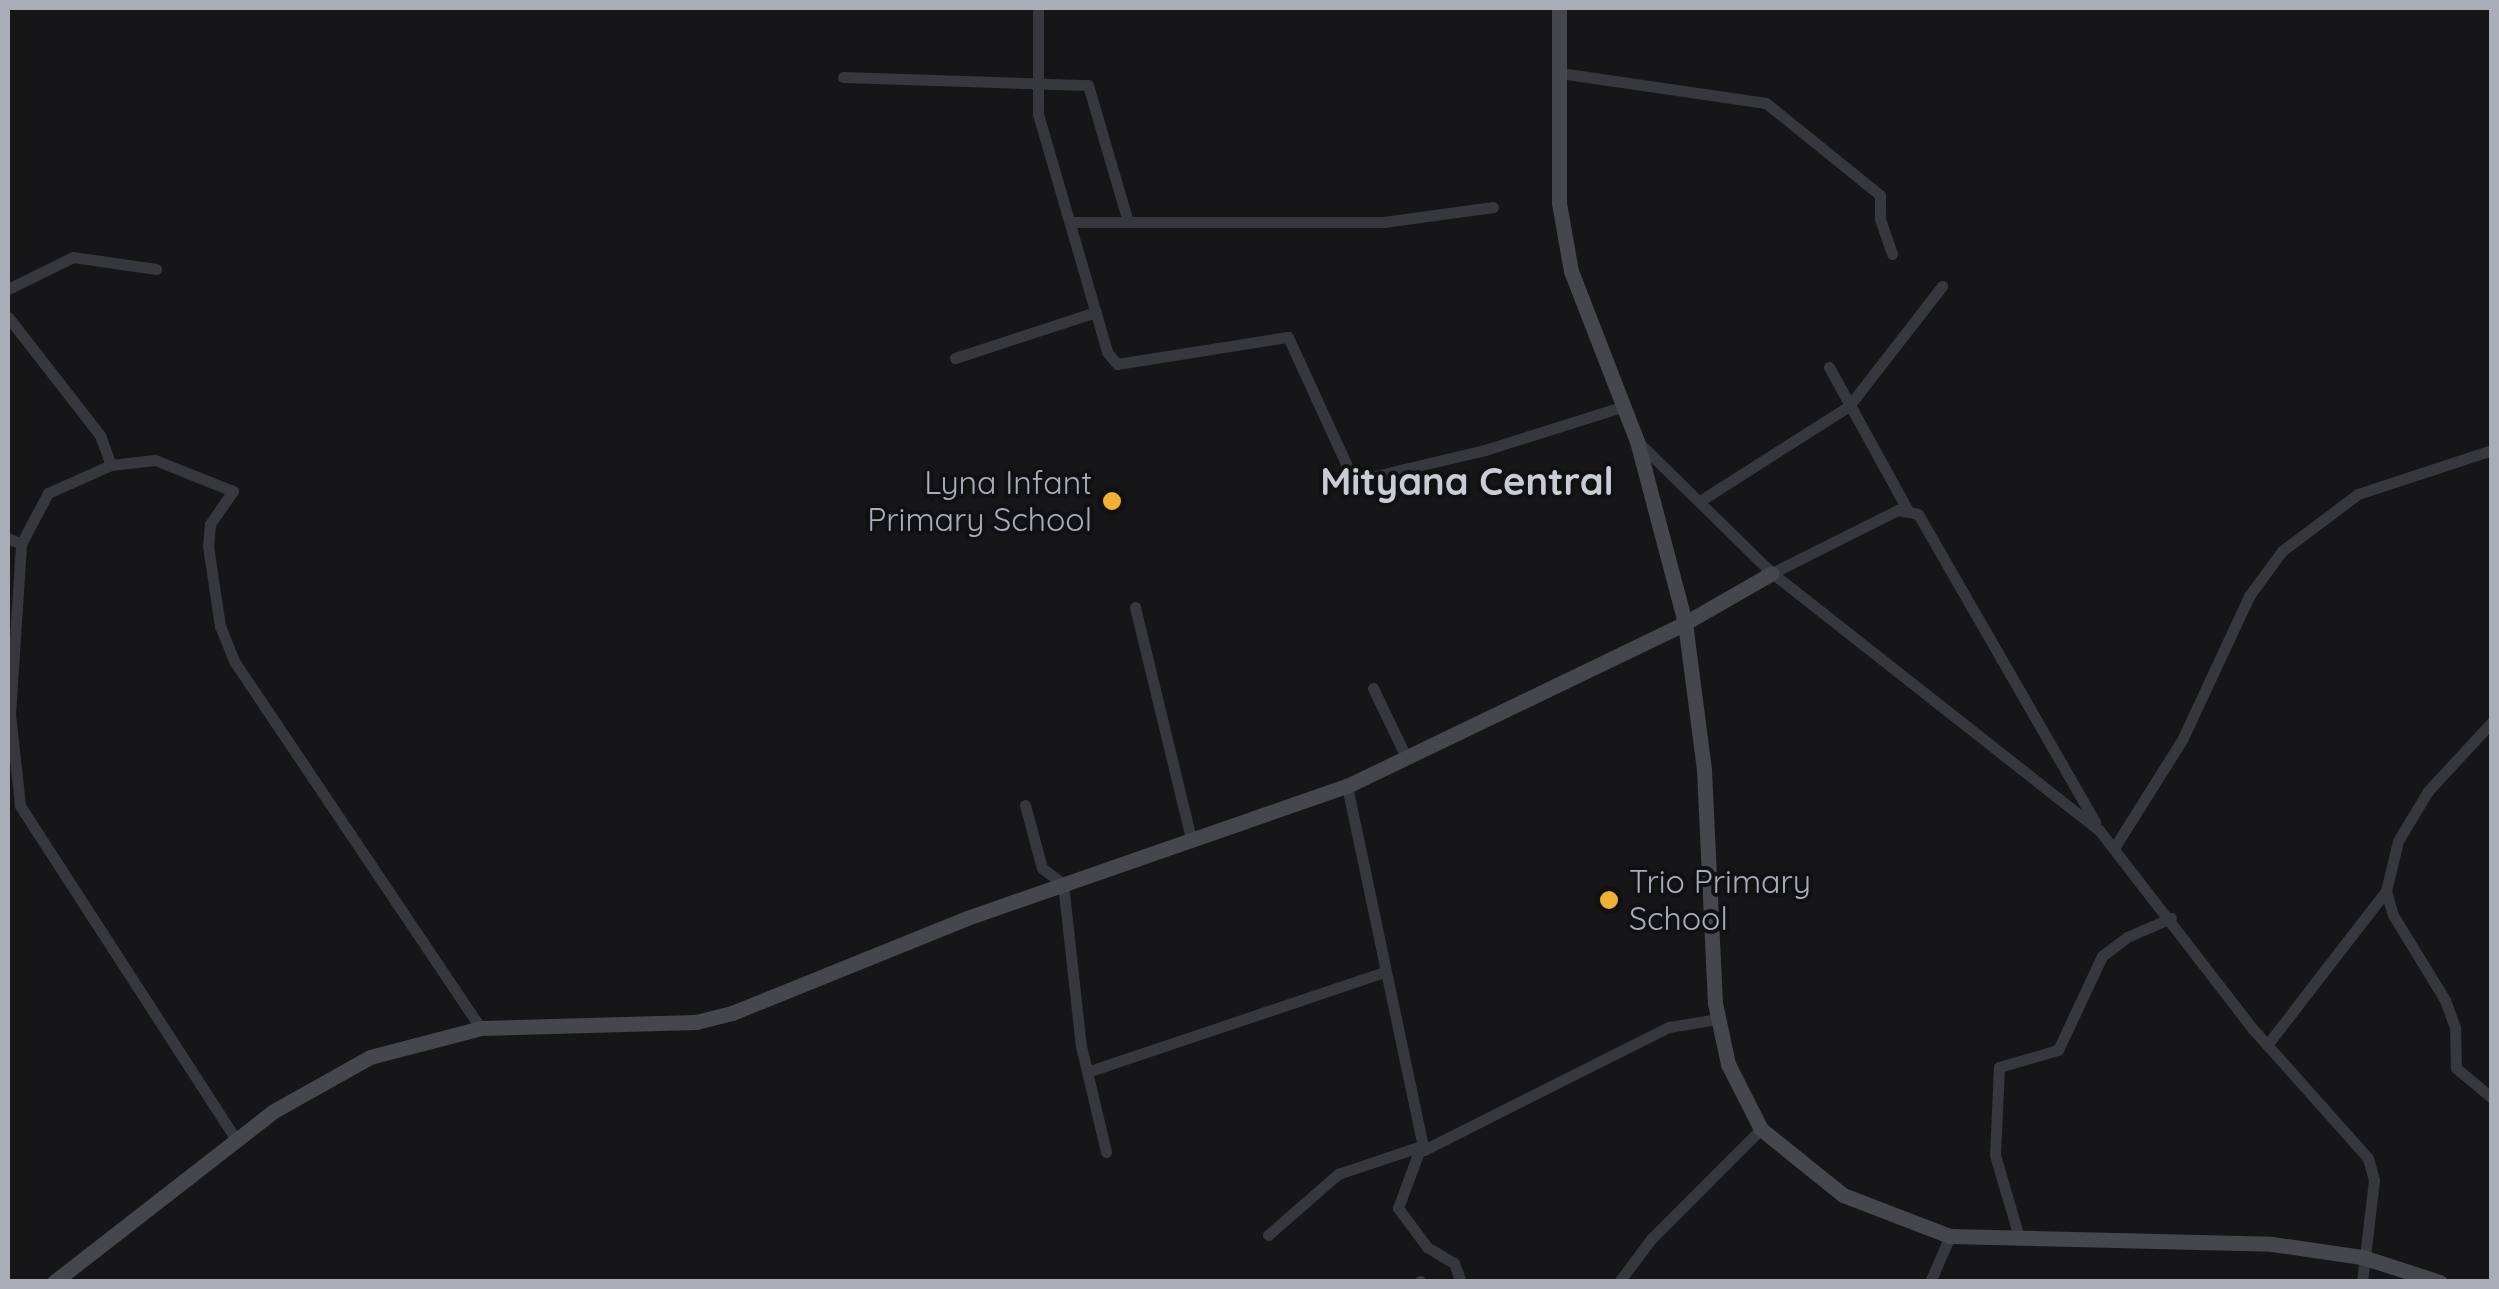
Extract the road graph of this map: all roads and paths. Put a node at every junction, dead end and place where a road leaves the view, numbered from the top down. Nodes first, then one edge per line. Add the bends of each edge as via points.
1 (1038, 8) edge
2 (1559, 8) edge
3 (1560, 73) junction
4 (843, 78) dead end
5 (1038, 80) junction
6 (1493, 207) dead end
7 (1070, 222) junction
8 (1128, 222) junction
9 (1892, 254) dead end
10 (156, 269) dead end
11 (1942, 286) dead end
12 (8, 289) edge
13 (1096, 312) junction
14 (8, 317) edge
15 (955, 358) dead end
16 (1830, 367) dead end
17 (1849, 406) junction
18 (1622, 407) junction
19 (1637, 441) junction
20 (2492, 450) edge
21 (112, 465) junction
22 (1702, 500) junction
23 (1907, 509) junction
24 (8, 538) edge
25 (22, 544) junction
26 (1772, 572) junction
27 (1135, 607) dead end
28 (1685, 623) junction
29 (1373, 688) dead end
30 (2492, 722) edge
31 (1406, 758) junction
32 (1347, 786) junction
33 (14, 805) edge
34 (1026, 805) dead end
35 (2099, 830) junction
36 (1192, 842) junction
37 (2114, 848) junction
38 (1063, 884) junction
39 (2386, 891) junction
40 (2171, 918) junction
41 (1385, 972) junction
42 (1718, 1020) junction
43 (481, 1028) junction
44 (2267, 1046) junction
45 (1087, 1072) junction
46 (2492, 1098) edge
47 (1761, 1129) junction
48 (237, 1141) junction
49 (1421, 1146) junction
50 (1106, 1152) dead end
51 (1268, 1234) dead end
52 (1950, 1236) junction
53 (2019, 1237) junction
54 (2362, 1257) junction
55 (54, 1282) edge
56 (1461, 1282) edge
57 (1619, 1282) edge
58 (1930, 1282) edge
59 (2362, 1282) edge
60 (2440, 1282) edge

1 - 5 street
2 - 3 street
3 - 9 street via 1766,103 1880,195
3 - 18 street via 1559,203 1570,271
4 - 5 street
5 - 7 street via 1038,114
5 - 8 street via 1091,88
6 - 8 street via 1384,222
7 - 8 street
7 - 13 street
10 - 12 street via 73,257
11 - 17 street
13 - 15 street
13 - 18 street via 1117,364 1288,337 1354,481
14 - 21 street via 100,435
16 - 17 street
17 - 22 street
17 - 23 street
18 - 19 street
19 - 22 street
19 - 28 street
20 - 37 street via 2358,494 2282,551 2249,596 2190,724
21 - 25 street via 48,493
21 - 43 street via 166,462 233,490 210,524 208,546 220,626 234,661
22 - 26 street
23 - 26 street
23 - 35 street via 1926,525
24 - 25 street
25 - 33 street via 10,716
26 - 28 street
26 - 35 street
27 - 36 street
28 - 31 street
28 - 42 street via 1704,770
29 - 31 street
30 - 39 street via 2409,820
31 - 32 street
32 - 36 street
32 - 41 street
33 - 48 street
34 - 38 street via 1042,868
35 - 37 street
36 - 38 street
37 - 40 street
38 - 43 street via 714,1018
38 - 45 street
39 - 44 street
39 - 46 street via 2392,914 2445,1000 2455,1027 2457,1070
40 - 44 street
40 - 53 street via 2127,936 2102,956 2058,1050 2000,1067 1996,1155
41 - 45 street
41 - 49 street
42 - 47 street via 1734,1079
42 - 49 street via 1669,1027 1518,1098 1430,1150
43 - 48 street via 349,1066
44 - 54 street via 2370,1163
45 - 50 street
47 - 52 street via 1843,1195
47 - 57 street via 1651,1238
48 - 55 street
49 - 51 street via 1338,1174
49 - 56 street via 1398,1208 1427,1246 1454,1263
52 - 53 street
52 - 58 street
53 - 54 street via 2272,1244
54 - 59 street
54 - 60 street

